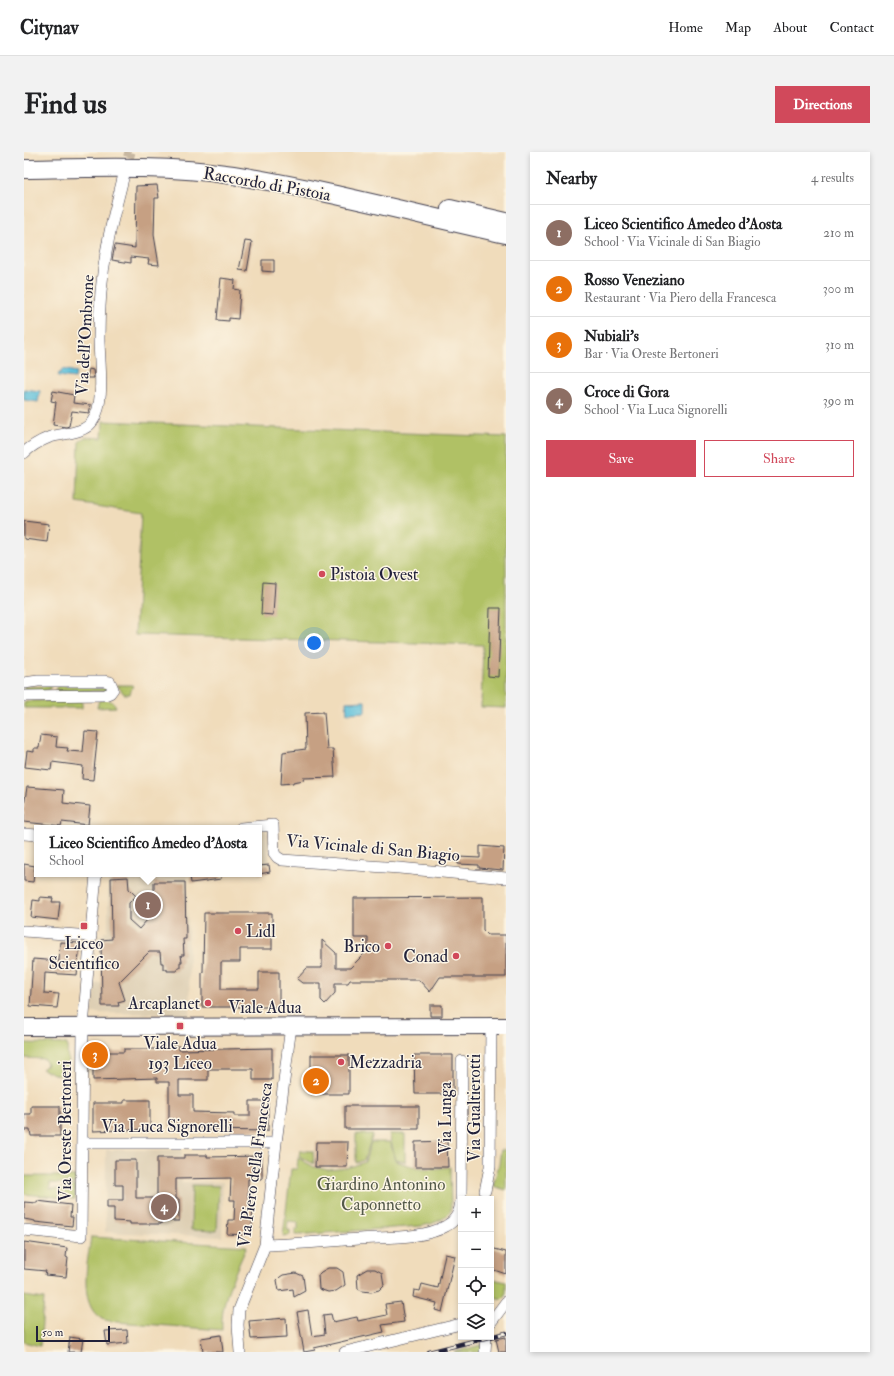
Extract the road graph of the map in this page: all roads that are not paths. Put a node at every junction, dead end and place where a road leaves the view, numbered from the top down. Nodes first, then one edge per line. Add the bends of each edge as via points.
1 (24, 158) edge
2 (24, 169) edge
3 (124, 174) tunnel mouth
4 (506, 222) edge
5 (506, 234) edge
6 (24, 453) edge
7 (52, 681) junction
8 (24, 683) edge
9 (24, 696) edge
10 (52, 696) junction
11 (262, 826) edge
12 (24, 834) edge
13 (34, 835) edge
14 (96, 877) edge
15 (506, 878) edge
16 (24, 931) edge
17 (91, 936) junction
18 (83, 1026) junction
19 (291, 1026) junction
20 (499, 1026) edge
21 (24, 1027) edge
22 (462, 1061) dead end
23 (82, 1143) junction
24 (276, 1143) junction
25 (485, 1191) dead end
26 (461, 1196) edge
27 (458, 1214) edge
28 (24, 1230) edge
29 (265, 1245) junction
30 (506, 1302) edge
31 (494, 1316) edge
32 (458, 1325) edge
33 (486, 1340) edge
34 (240, 1352) edge
35 (345, 1352) edge
36 (485, 1352) edge

1 - 4 highway, Raccordo di Pistoia via 147,157 236,165
2 - 5 highway, Raccordo di Pistoia via 144,168 233,175 361,200
3 - 6 street, Via dell'Ombrone via 108,242 103,280 100,393 97,413 85,428 34,444
7 - 8 street
7 - 10 street
7 - 10 street via 106,681 113,687 112,692 105,695
9 - 10 street
11 - 15 street, Via Vicinale di San Biagio via 273,825 274,853 279,859
12 - 13 street
14 - 17 street
16 - 17 street
17 - 18 street
18 - 19 main road, Viale Adua
18 - 21 main road, Viale Adua
18 - 23 street, Via Oreste Bertoneri
19 - 20 main road, Viale Adua
19 - 24 street, Via Piero della Francesca
20 - 25 street, Via Gualtierotti via 490,1167
22 - 26 street, Via Lunga
23 - 24 street, Via Luca Signorelli
23 - 28 street, Via Oreste Bertoneri via 81,1236
24 - 29 street, Via Piero della Francesca
27 - 29 street, Via Lunga via 446,1226 429,1233
29 - 34 street, Via Piero della Francesca via 240,1307
30 - 31 street
32 - 35 street
33 - 36 street

